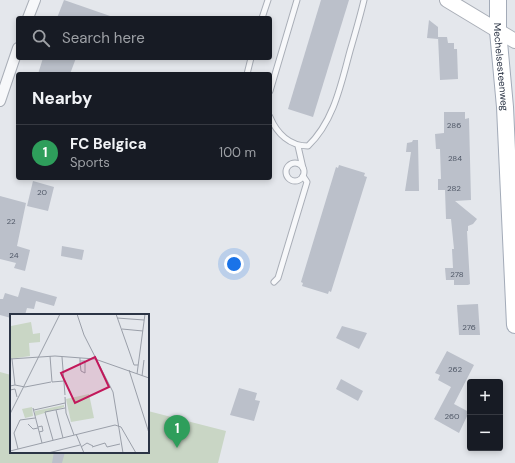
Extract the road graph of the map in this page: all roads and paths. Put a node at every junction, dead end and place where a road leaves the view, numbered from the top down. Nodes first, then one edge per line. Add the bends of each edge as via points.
1 (34, 0) edge
2 (268, 0) edge
3 (297, 0) edge
4 (364, 0) edge
5 (448, 0) edge
6 (498, 0) edge
7 (29, 16) edge
8 (263, 16) edge
9 (508, 37) edge
10 (16, 54) edge
11 (250, 60) edge
12 (248, 72) edge
13 (272, 84) edge
14 (0, 101) edge
15 (272, 122) edge
16 (298, 146) junction
17 (274, 282) dead end
18 (515, 324) edge

1 - 7 street
2 - 8 lane
3 - 13 lane
4 - 16 lane via 337,98 326,123 308,146
5 - 9 street
6 - 9 main road, Mechelsesteenweg
9 - 18 main road, Mechelsesteenweg via 503,71
10 - 14 street
11 - 12 lane
15 - 16 lane via 291,143
16 - 17 lane via 307,182 278,278

